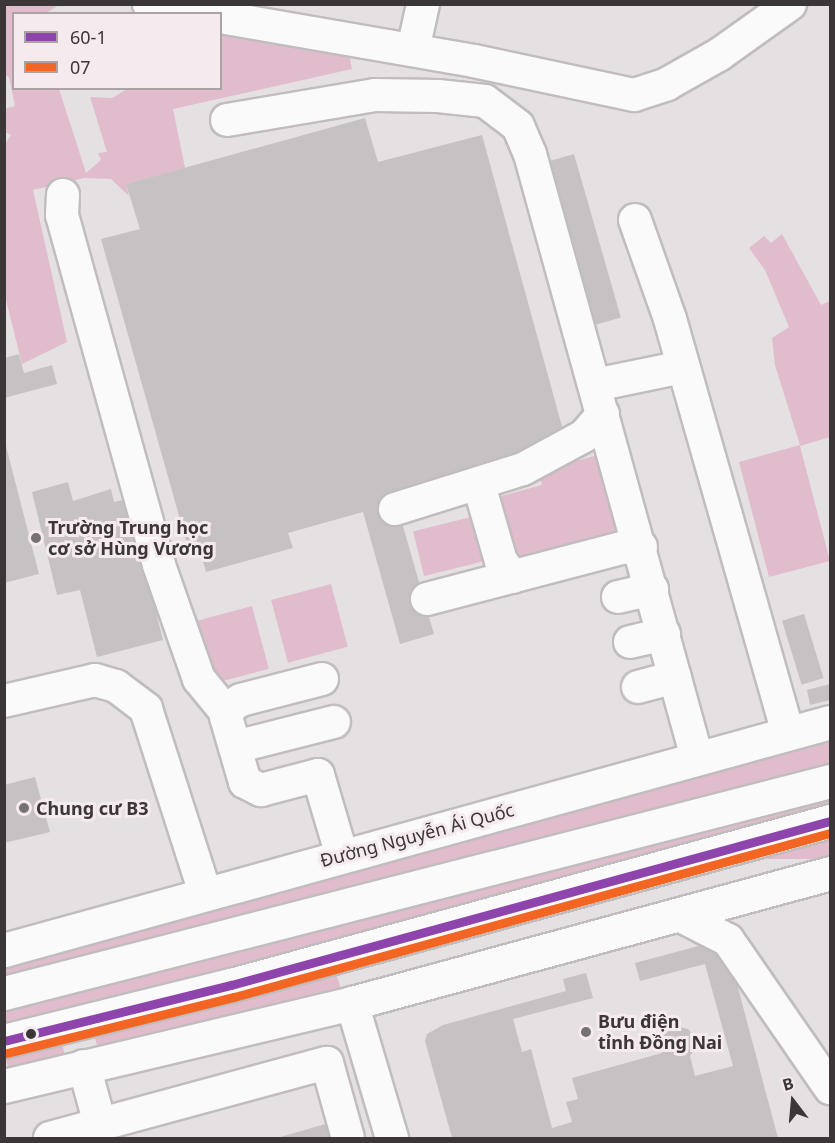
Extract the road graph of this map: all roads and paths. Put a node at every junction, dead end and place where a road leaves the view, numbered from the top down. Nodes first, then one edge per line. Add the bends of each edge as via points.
1 (148, 4) edge
2 (423, 4) edge
3 (790, 4) edge
4 (190, 12) edge
5 (222, 17) edge
6 (413, 50) junction
7 (227, 120) dead end
8 (63, 195) dead end
9 (635, 220) dead end
10 (683, 367) junction
11 (599, 399) junction
12 (479, 485) junction
13 (395, 509) dead end
14 (641, 547) junction
15 (513, 577) junction
16 (652, 589) junction
17 (618, 597) dead end
18 (427, 599) dead end
19 (664, 634) junction
20 (630, 642) dead end
21 (675, 677) junction
22 (322, 679) dead end
23 (638, 687) dead end
24 (4, 701) edge
25 (226, 712) junction
26 (334, 722) dead end
27 (831, 722) edge
28 (788, 734) junction
29 (235, 747) junction
30 (697, 758) junction
31 (831, 781) edge
32 (831, 821) edge
33 (342, 856) junction
34 (831, 873) edge
35 (205, 893) junction
36 (679, 915) junction
37 (4, 950) edge
38 (340, 955) junction
39 (4, 993) edge
40 (352, 1003) junction
41 (73, 1023) junction
42 (4, 1041) edge
43 (84, 1066) junction
44 (4, 1086) edge
45 (831, 1088) edge
46 (100, 1124) junction
47 (50, 1138) edge
48 (348, 1138) edge
49 (392, 1138) edge

1 - 4 street
2 - 6 street
3 - 6 street via 720,54 667,84 634,95
5 - 6 street
7 - 11 street via 375,95 485,101 518,126 530,154
8 - 25 street via 62,215 159,565 199,679
9 - 10 street
10 - 11 street
10 - 28 street
11 - 12 street via 584,436 523,469
11 - 14 street
12 - 13 street
12 - 15 street via 501,561
14 - 15 street via 622,548
14 - 16 street
15 - 18 street
16 - 17 street
16 - 19 street
19 - 20 street
19 - 21 street
21 - 23 street
21 - 30 street
22 - 25 street via 241,700
24 - 35 street via 95,681 116,686 146,709
25 - 29 street
26 - 29 street
27 - 28 main road, Đường Nguyễn Ái Quốc
28 - 30 main road, Đường Nguyễn Ái Quốc
29 - 33 street via 245,782 261,790 318,775
30 - 33 main road, Đường Nguyễn Ái Quốc
31 - 39 main road
32 - 38 main road
33 - 35 main road, Đường Nguyễn Ái Quốc
34 - 36 main road
35 - 37 main road, Đường Nguyễn Ái Quốc
36 - 40 main road
36 - 45 street via 728,940
38 - 40 main road
38 - 41 main road
40 - 43 main road
40 - 49 street
41 - 42 main road
41 - 43 main road
43 - 44 main road
43 - 46 street
46 - 47 street
46 - 48 street via 327,1063

